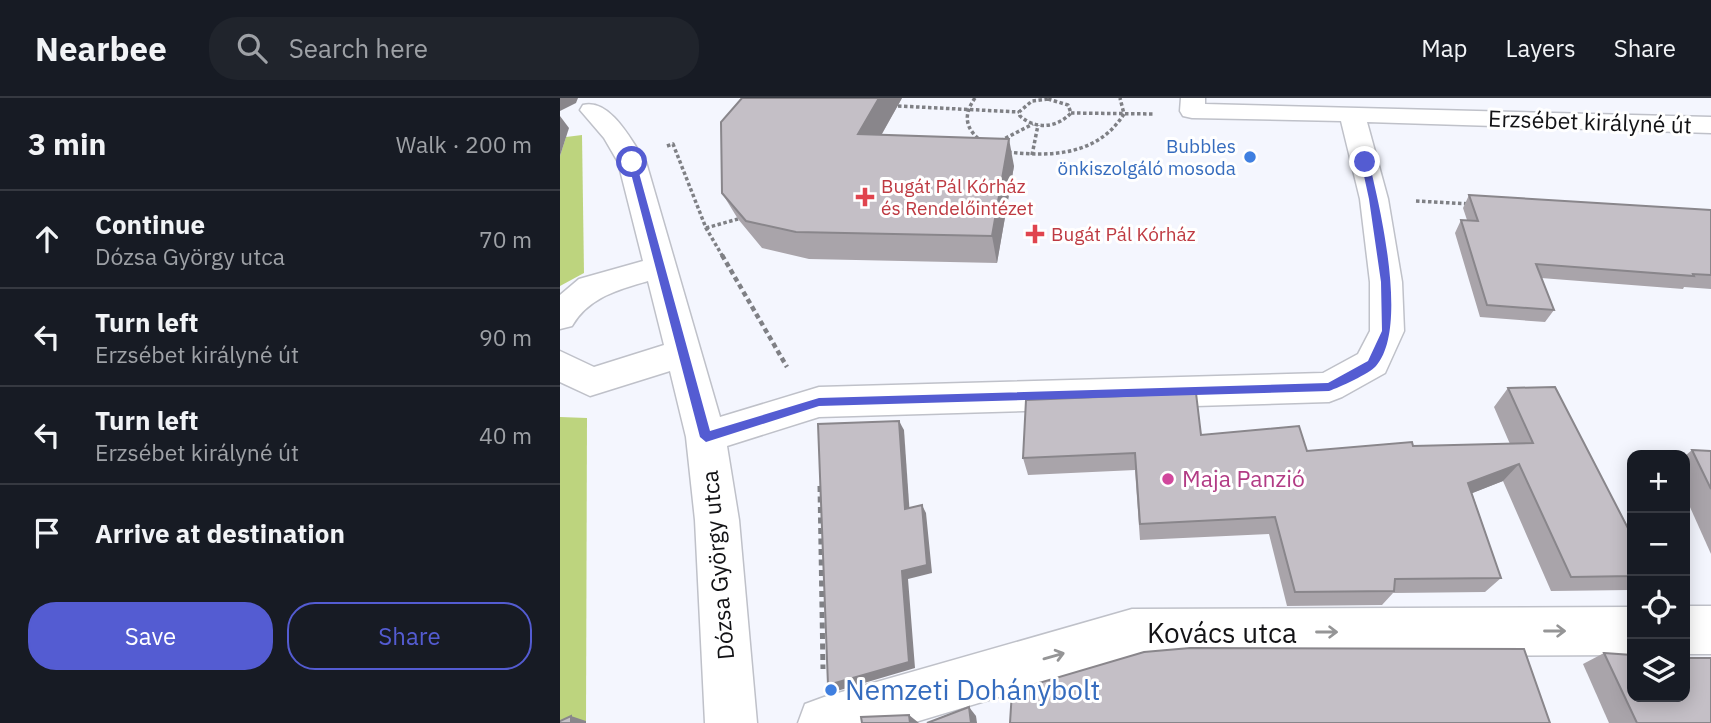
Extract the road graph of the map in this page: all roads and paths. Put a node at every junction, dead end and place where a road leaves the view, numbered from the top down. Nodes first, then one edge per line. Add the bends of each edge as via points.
1 (975, 98) edge
2 (1048, 98) edge
3 (1120, 98) edge
4 (1192, 105) edge
5 (898, 106) dead end
6 (588, 108) edge
7 (1496, 108) edge
8 (967, 110) junction
9 (1019, 112) junction
10 (1071, 113) junction
11 (1125, 114) junction
12 (1352, 114) junction
13 (1036, 125) junction
14 (1711, 125) edge
15 (614, 134) junction
16 (998, 142) edge
17 (989, 146) edge
18 (999, 149) edge
19 (1032, 155) junction
20 (1374, 199) junction
21 (1482, 205) edge
22 (738, 219) edge
23 (706, 228) junction
24 (661, 266) junction
25 (560, 317) edge
26 (685, 352) junction
27 (560, 365) edge
28 (819, 402) junction
29 (706, 437) junction
30 (1690, 630) edge
31 (1711, 630) edge
32 (1627, 631) edge
33 (730, 723) edge
34 (824, 723) edge

1 - 8 path
2 - 9 path via 1032,101
2 - 10 path via 1068,105
3 - 11 path
4 - 11 path
4 - 12 street, Erzsébet királyné út
5 - 8 path
6 - 15 street, Dózsa György utca
7 - 12 street, Erzsébet királyné út
7 - 14 street, Erzsébet királyné út
8 - 9 path
8 - 17 path via 969,129
9 - 13 path via 1022,119
10 - 11 path
10 - 13 path via 1055,124
11 - 19 path via 1104,139 1084,148
12 - 20 street
13 - 16 path
13 - 19 path
15 - 23 path via 631,131 646,152 673,145
15 - 24 street, Dózsa György utca via 632,162
18 - 19 path
20 - 21 path
20 - 28 street via 1386,282 1387,331 1372,363 1329,387
22 - 23 path
23 - 28 path via 794,379
24 - 25 street via 591,288
24 - 26 street, Dózsa György utca
26 - 27 street via 590,382
26 - 29 street, Dózsa György utca
28 - 29 street
28 - 34 path
29 - 33 street, Dózsa György utca via 717,520
30 - 31 street
34 -> 32 street, Kovács utca via 1132,633

